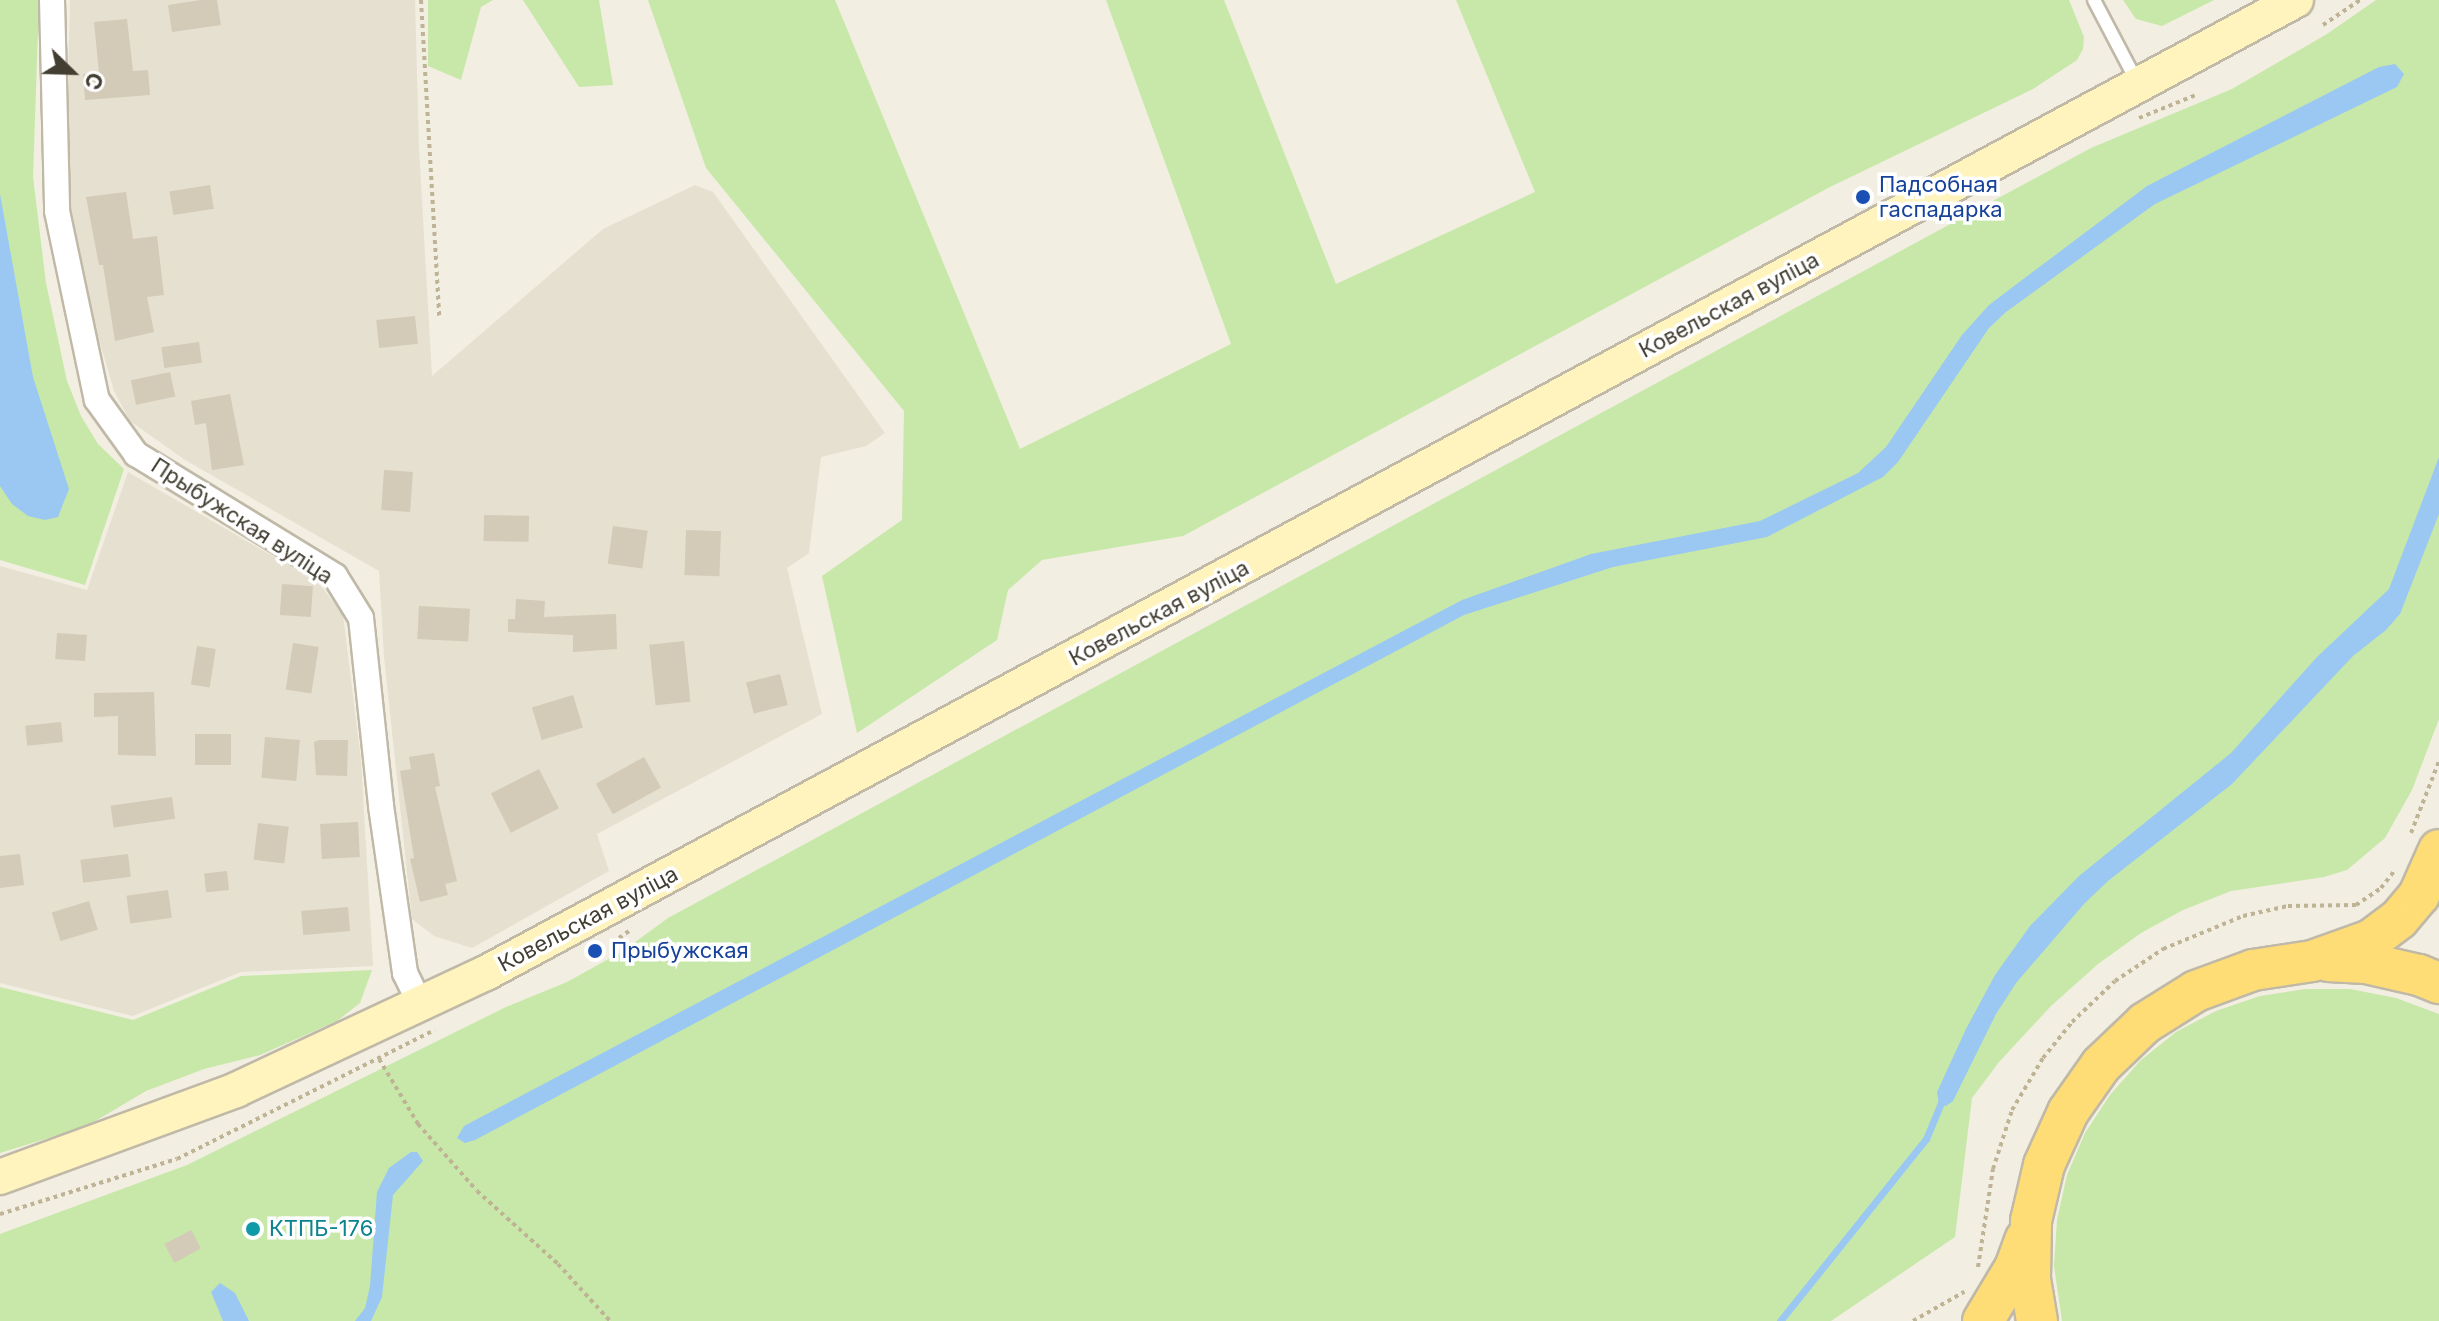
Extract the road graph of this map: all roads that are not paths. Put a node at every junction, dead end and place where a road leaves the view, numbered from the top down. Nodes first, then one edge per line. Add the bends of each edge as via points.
1 (52, 0) edge
2 (2094, 0) edge
3 (2296, 0) edge
4 (2138, 83) junction
5 (2439, 850) edge
6 (2312, 961) junction
7 (2439, 983) edge
8 (433, 1014) junction
9 (0, 1177) edge
10 (2031, 1221) junction
11 (1976, 1305) edge
12 (2037, 1321) edge

1 - 8 street, Прыбужская вуліца via 57,211 97,400 136,454 335,576 361,618 405,973
2 - 4 lane
3 - 4 main road, Ковельская вуліца
4 - 8 main road, Ковельская вуліца via 486,973
5 - 6 highway via 2419,895 2399,919 2371,940
6 - 7 highway via 2366,963
6 - 10 highway via 2253,970 2196,991 2145,1023 2101,1065 2068,1112 2044,1165
8 - 9 main road, Ковельская вуліца via 374,1046 236,1090
10 - 11 highway via 2015,1268
10 - 12 highway via 2030,1279

